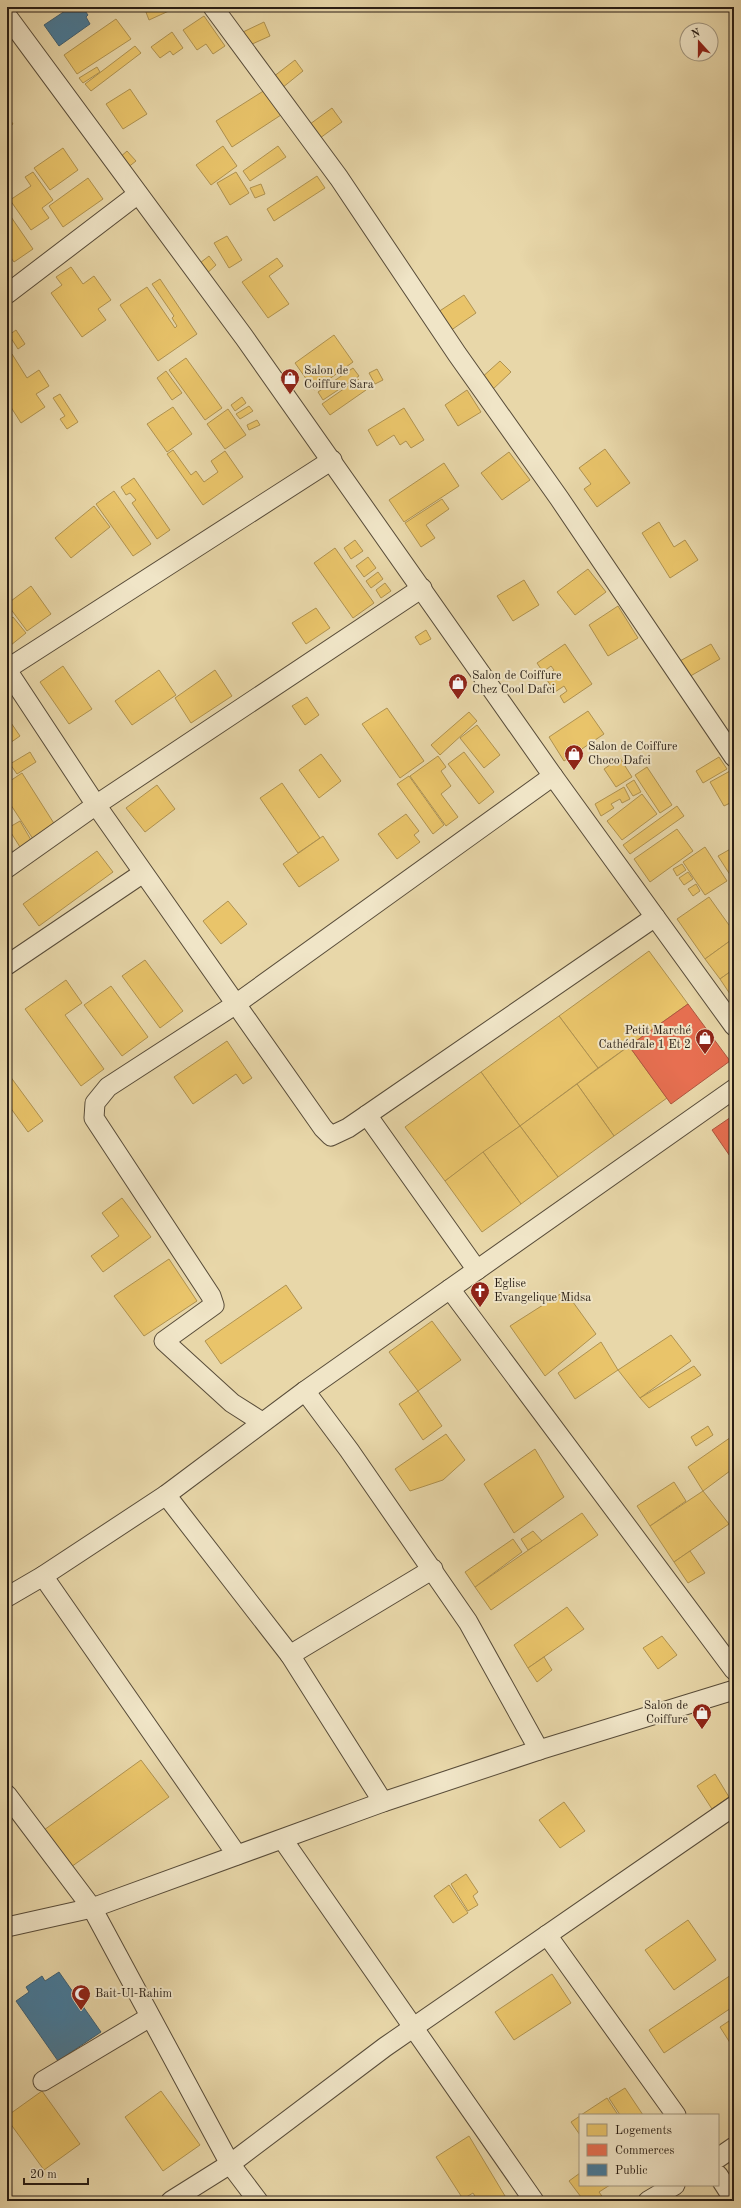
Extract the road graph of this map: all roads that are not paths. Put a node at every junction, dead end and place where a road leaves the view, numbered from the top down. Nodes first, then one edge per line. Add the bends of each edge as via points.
1 (213, 7) edge
2 (7, 16) edge
3 (138, 194) junction
4 (7, 294) edge
5 (332, 460) junction
6 (422, 588) junction
7 (7, 670) edge
8 (734, 757) edge
9 (553, 776) junction
10 (96, 805) junction
11 (7, 868) edge
12 (143, 873) junction
13 (655, 917) junction
14 (7, 965) edge
15 (236, 1004) junction
16 (734, 1026) edge
17 (734, 1089) edge
18 (367, 1115) junction
19 (477, 1270) junction
20 (450, 1289) junction
21 (305, 1391) junction
22 (262, 1422) junction
23 (166, 1495) junction
24 (432, 1569) junction
25 (43, 1576) junction
26 (7, 1597) edge
27 (290, 1655) junction
28 (734, 1670) edge
29 (734, 1690) edge
30 (539, 1750) junction
31 (7, 1796) edge
32 (383, 1802) junction
33 (734, 1806) edge
34 (283, 1840) junction
35 (237, 1855) junction
36 (92, 1908) junction
37 (7, 1927) edge
38 (547, 1935) junction
39 (150, 2017) junction
40 (414, 2028) junction
41 (43, 2081) dead end
42 (675, 2114) edge
43 (734, 2147) edge
44 (719, 2157) edge
45 (230, 2164) junction
46 (719, 2177) edge
47 (673, 2186) edge
48 (734, 2200) edge
49 (171, 2201) edge
50 (258, 2201) edge
51 (534, 2201) edge
52 (648, 2201) edge

1 - 8 street via 339,178
2 - 3 street
3 - 4 street
3 - 5 street
5 - 6 street
5 - 7 street
6 - 9 street
6 - 10 street
7 - 10 street
9 - 13 street
9 - 15 street
10 - 11 street
10 - 12 street
12 - 14 street
12 - 15 street
13 - 16 street
13 - 18 street
15 - 18 street via 331,1136
15 - 22 street via 108,1087 95,1103 94,1118 214,1305 164,1341 232,1403
17 - 19 street
18 - 19 street
19 - 20 street
20 - 21 street
20 - 28 street
21 - 22 street
21 - 24 street
22 - 23 street
23 - 25 street
23 - 27 street
24 - 27 street
24 - 30 street via 468,1622
25 - 26 street
25 - 35 street
27 - 32 street
29 - 30 street
30 - 32 street
31 - 36 street
32 - 34 street
33 - 38 street
34 - 35 street
34 - 40 street
35 - 36 street
36 - 37 street
36 - 39 street
38 - 40 street
38 - 42 street
39 - 41 street
39 - 45 street
40 - 45 street
40 - 51 street
43 - 44 street
45 - 49 street
45 - 50 street
46 - 48 street
47 - 52 street

